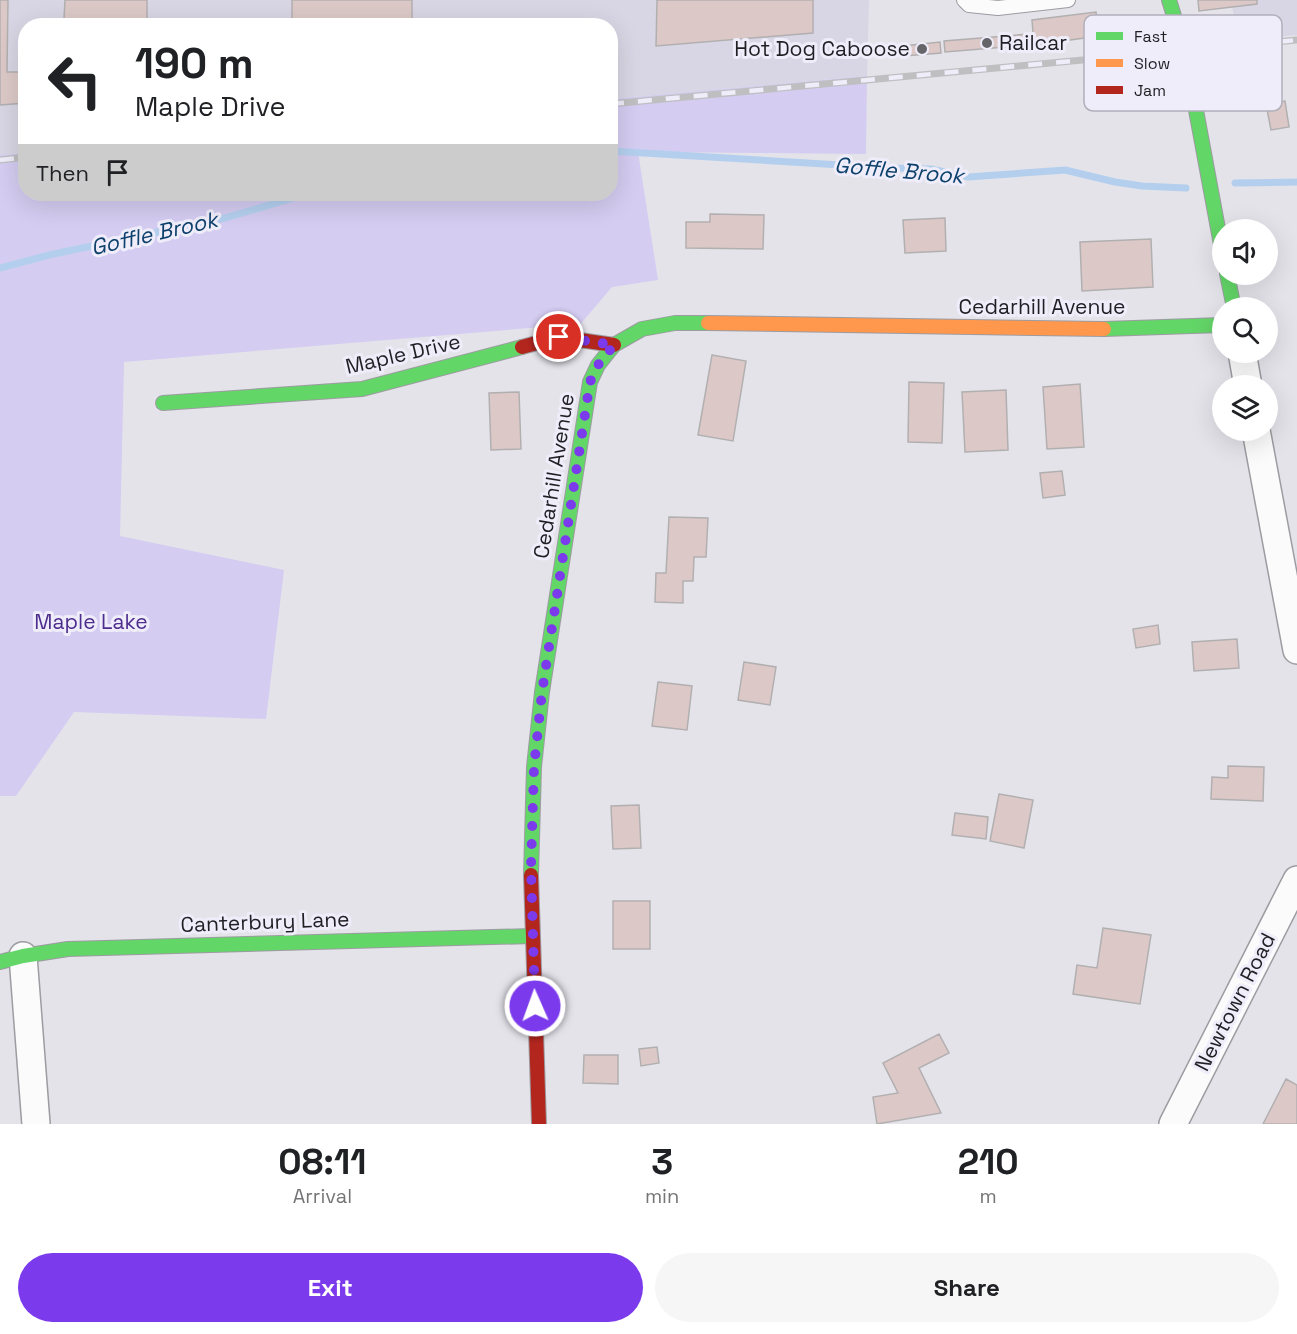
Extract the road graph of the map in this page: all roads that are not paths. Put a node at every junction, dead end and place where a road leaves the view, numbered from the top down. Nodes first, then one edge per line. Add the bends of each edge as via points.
1 (964, 0) edge
2 (1068, 0) edge
3 (1169, 0) edge
4 (1174, 15) edge
5 (1196, 111) edge
6 (1216, 219) edge
7 (1212, 325) edge
8 (614, 345) junction
9 (163, 403) dead end
10 (1258, 441) edge
11 (1297, 650) edge
12 (1297, 880) edge
13 (532, 936) junction
14 (12, 959) edge
15 (36, 1124) edge
16 (539, 1124) edge
17 (1173, 1124) edge

1 - 2 lane via 969,5 998,8
3 - 4 street
5 - 6 street
7 - 8 street, Cedarhill Avenue via 1097,329 675,323 642,329
8 - 9 street, Maple Drive via 559,337 362,389
8 - 13 street, Cedarhill Avenue via 590,382 542,692 534,778
10 - 11 street
12 - 17 street, Newtown Road
13 - 14 street, Canterbury Lane via 68,948
13 - 16 street, Cedarhill Avenue
14 - 15 street

